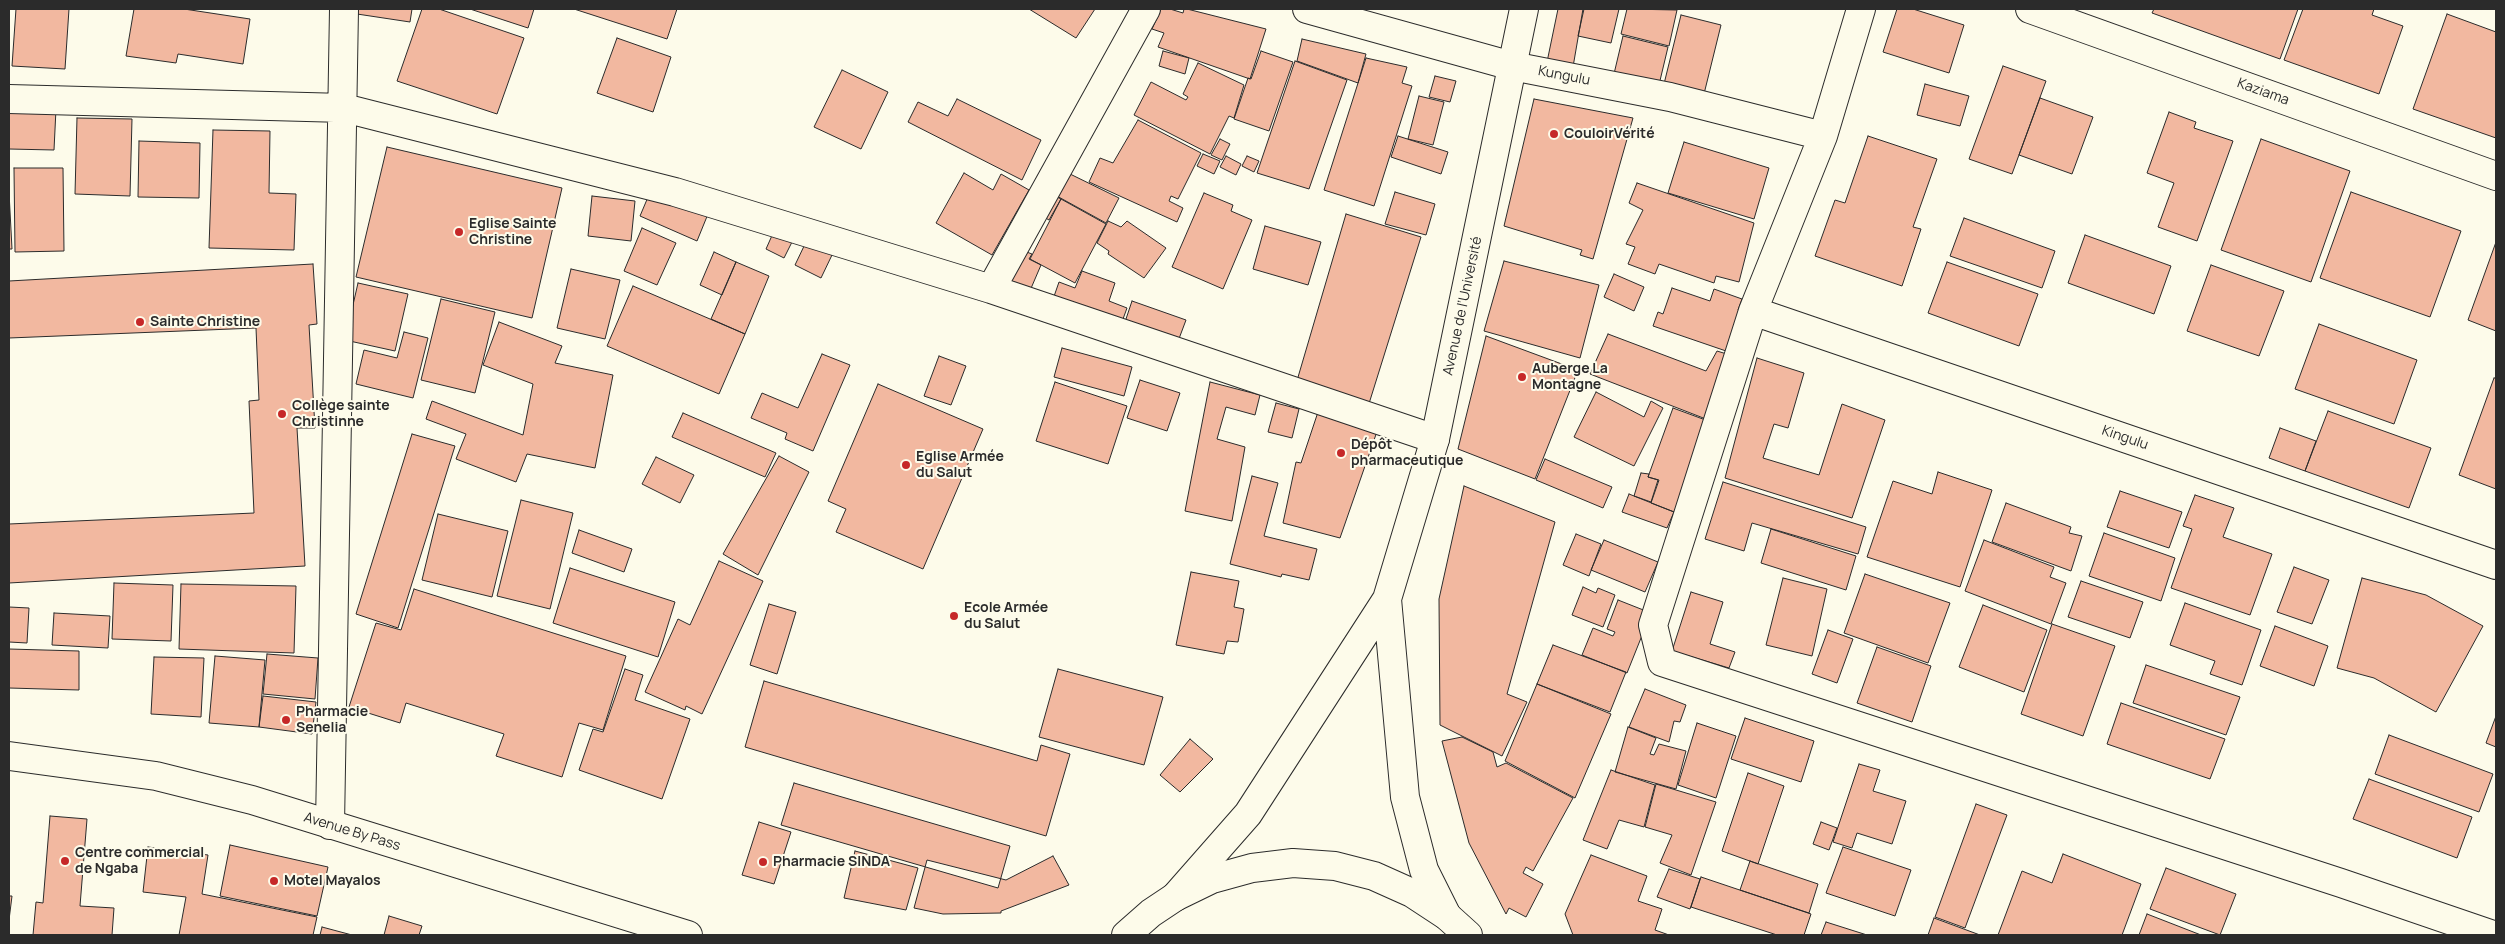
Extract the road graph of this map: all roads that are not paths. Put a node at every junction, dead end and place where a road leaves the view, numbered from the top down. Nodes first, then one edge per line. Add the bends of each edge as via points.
1 (344, 9) edge
2 (1146, 9) edge
3 (1307, 9) edge
4 (1524, 9) edge
5 (1861, 9) edge
6 (2030, 9) edge
7 (1512, 66) junction
8 (9, 99) edge
9 (344, 108) junction
10 (1823, 136) junction
11 (2496, 176) edge
12 (990, 290) junction
13 (1753, 311) junction
14 (1435, 439) junction
15 (2496, 565) edge
16 (1387, 599) junction
17 (9, 756) edge
18 (330, 826) junction
19 (1175, 897) junction
20 (1446, 916) junction
21 (688, 935) edge
22 (1126, 935) edge
23 (1468, 935) edge
24 (2493, 935) edge

1 - 9 main road
2 - 12 main road
3 - 7 main road, Kungulu
4 - 7 main road, Avenue de l’Université
5 - 10 main road
6 - 11 main road, Kaziama
7 - 10 main road, Kungulu via 1670,97
7 - 14 main road, Avenue de l’Université
8 - 9 main road
9 - 12 main road via 675,192
9 - 18 main road
10 - 13 main road
12 - 14 main road
13 - 15 main road, Kingulu
13 - 24 main road via 1653,625 1662,662
14 - 16 main road, Avenue de l’Université
16 - 19 main road via 1248,814
16 - 20 main road via 1405,797 1424,870
17 - 18 main road, Avenue By Pass via 156,776 252,800
18 - 21 main road, Avenue By Pass
19 - 20 main road via 1212,879 1252,868 1294,863 1335,866 1374,876 1412,893
19 - 22 main road via 1150,913
20 - 23 main road

